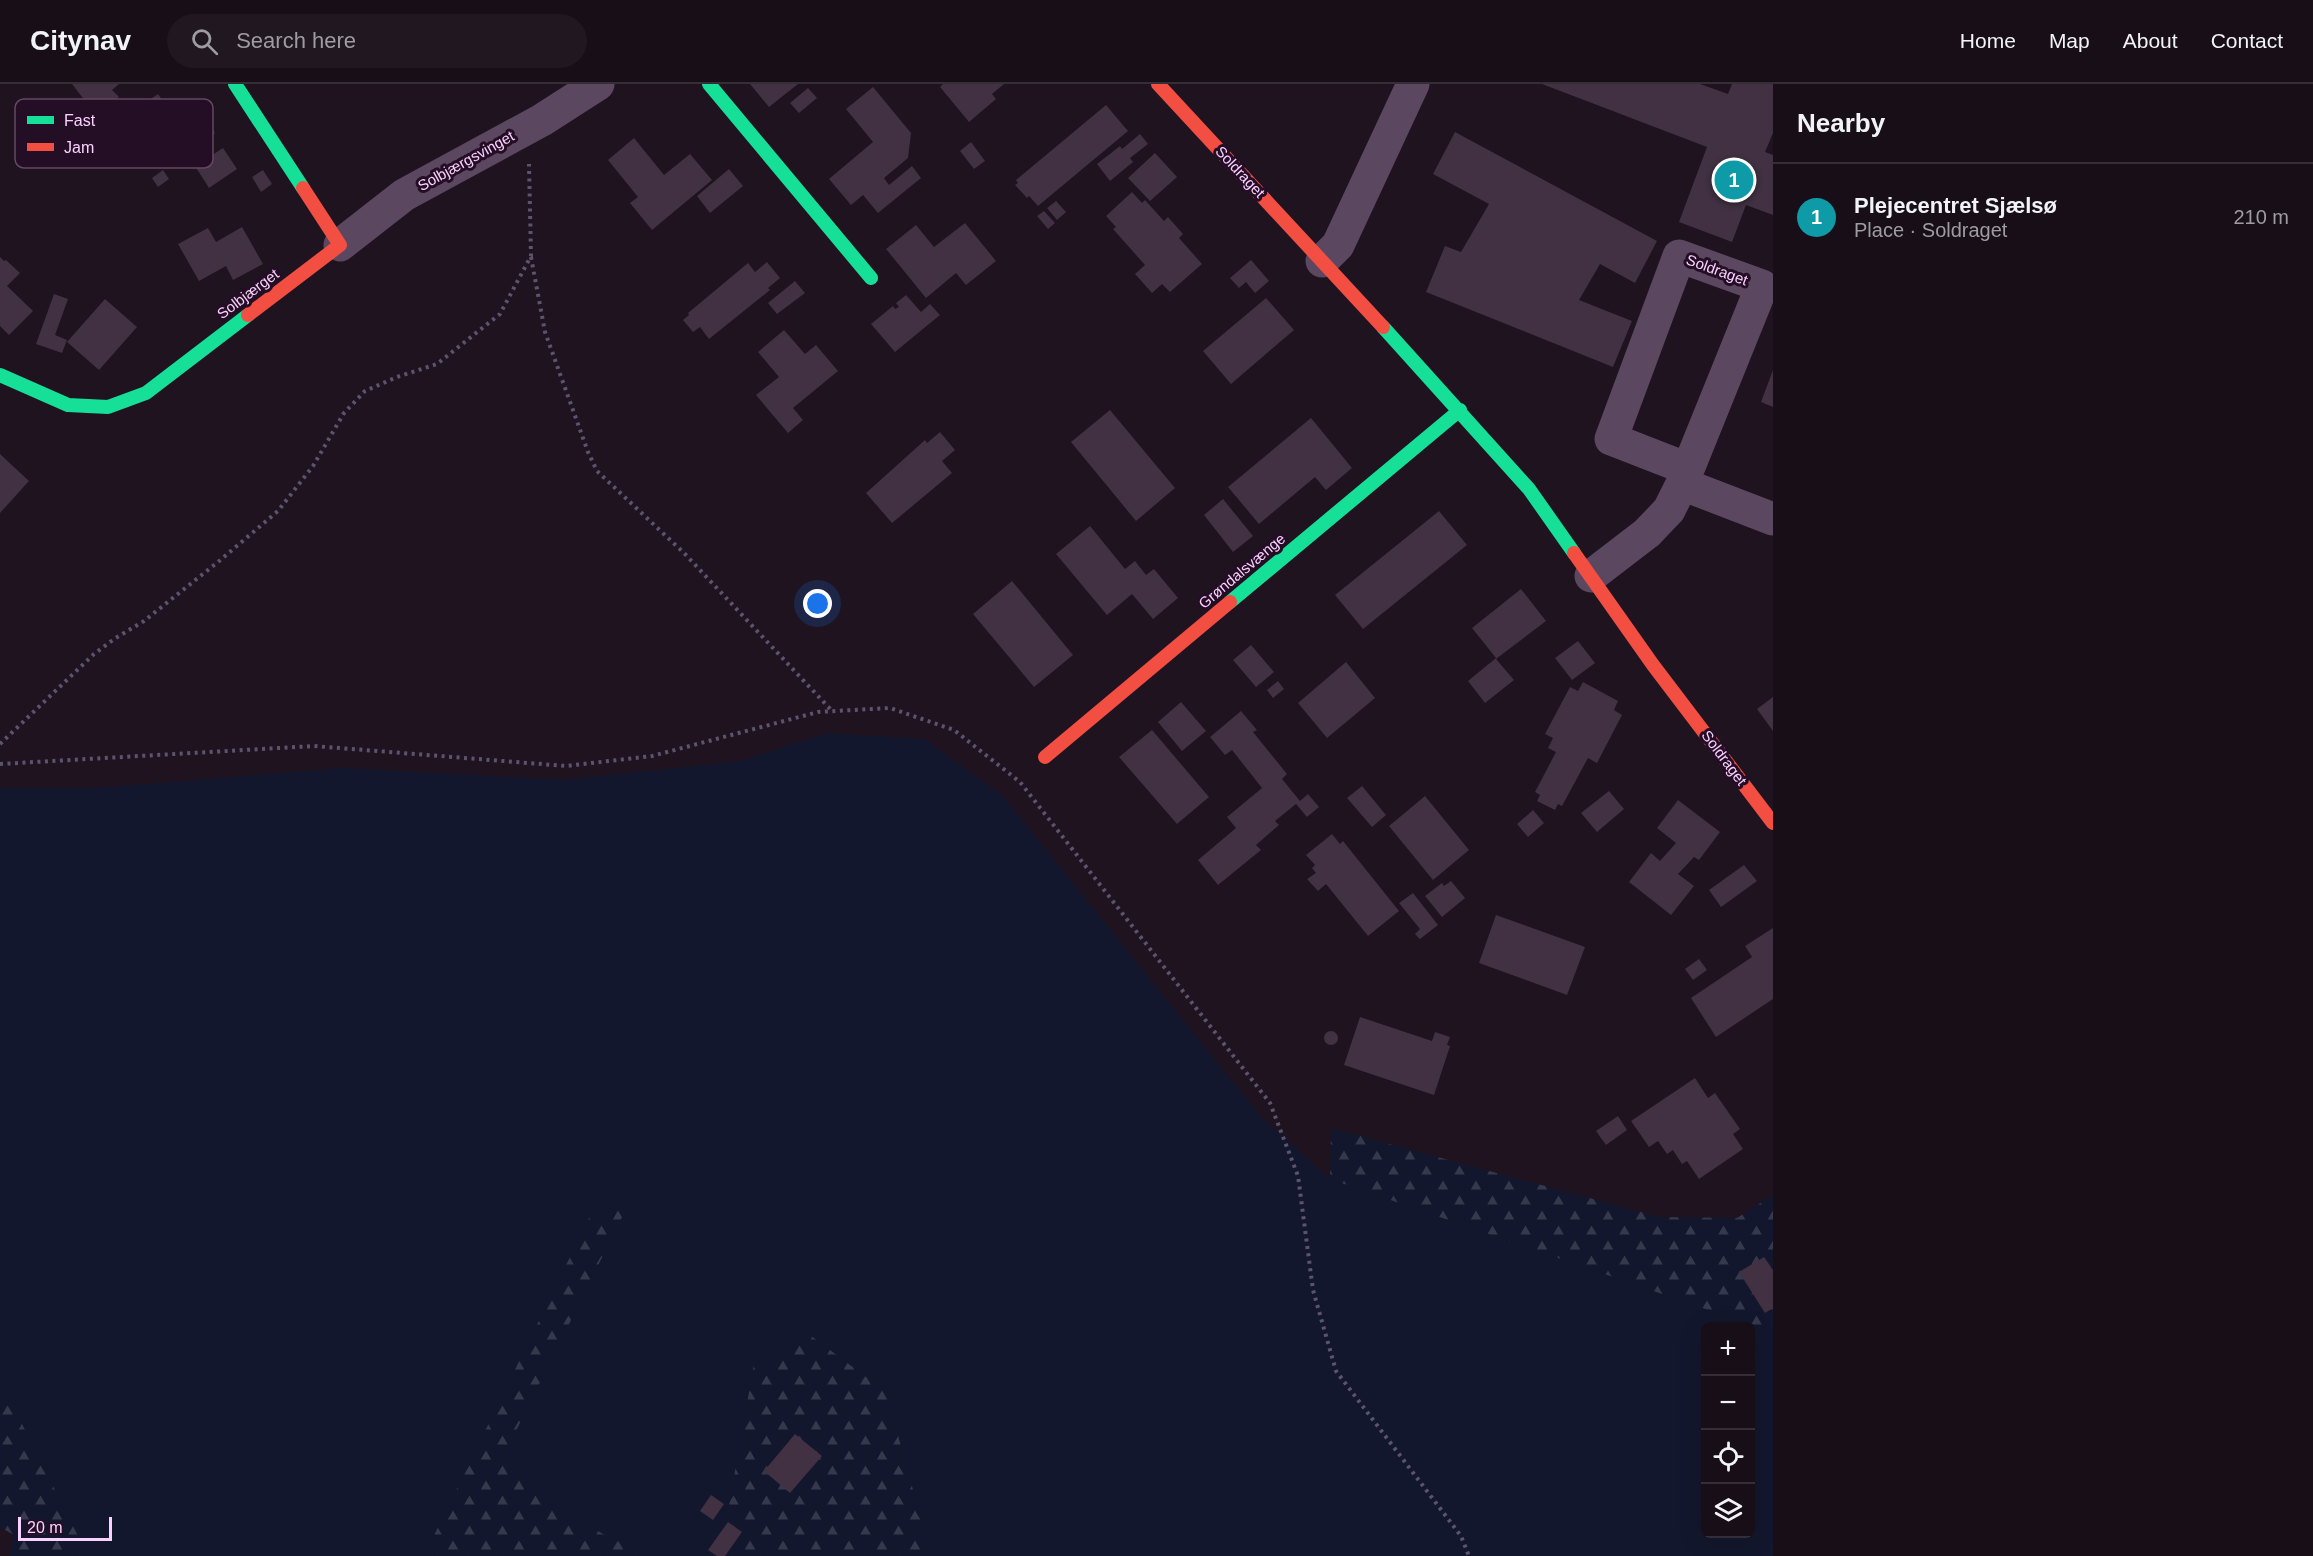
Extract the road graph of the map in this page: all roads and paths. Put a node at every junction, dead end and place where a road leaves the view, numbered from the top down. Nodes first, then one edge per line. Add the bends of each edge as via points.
1 (235, 84) edge
2 (597, 84) edge
3 (709, 84) edge
4 (1158, 84) edge
5 (1413, 84) edge
6 (528, 127) junction
7 (340, 245) junction
8 (531, 256) junction
9 (1322, 261) junction
10 (871, 279) dead end
11 (0, 375) edge
12 (1460, 410) junction
13 (1685, 476) junction
14 (1773, 519) edge
15 (1591, 576) junction
16 (833, 712) junction
17 (0, 744) edge
18 (1045, 757) dead end
19 (0, 764) edge
20 (1773, 823) edge
21 (1469, 1556) edge

1 - 7 street
2 - 6 street, Solbjærgsvinget
3 - 10 street
4 - 9 street, Soldraget
5 - 9 street via 1338,246
6 - 7 street, Solbjærgsvinget via 404,195
6 - 8 path
7 - 11 street, Solbjærget via 146,393 108,407 68,405
8 - 16 path via 545,332 597,471 708,578
8 - 17 path via 500,314 437,364 365,391 344,413 313,466 278,511 144,621 94,654
9 - 12 street, Soldraget
12 - 15 street, Soldraget via 1529,489
12 - 18 street, Grøndalsvænge
13 - 13 street, Soldraget via 1762,286 1679,256 1611,439
13 - 14 street, Soldraget
13 - 15 street, Soldraget via 1669,510 1647,533
15 - 20 street, Soldraget
16 - 19 path via 818,712 652,756 566,766 314,746
16 - 21 path via 890,708 954,730 1020,782 1270,1103 1298,1176 1313,1290 1336,1371 1461,1536

